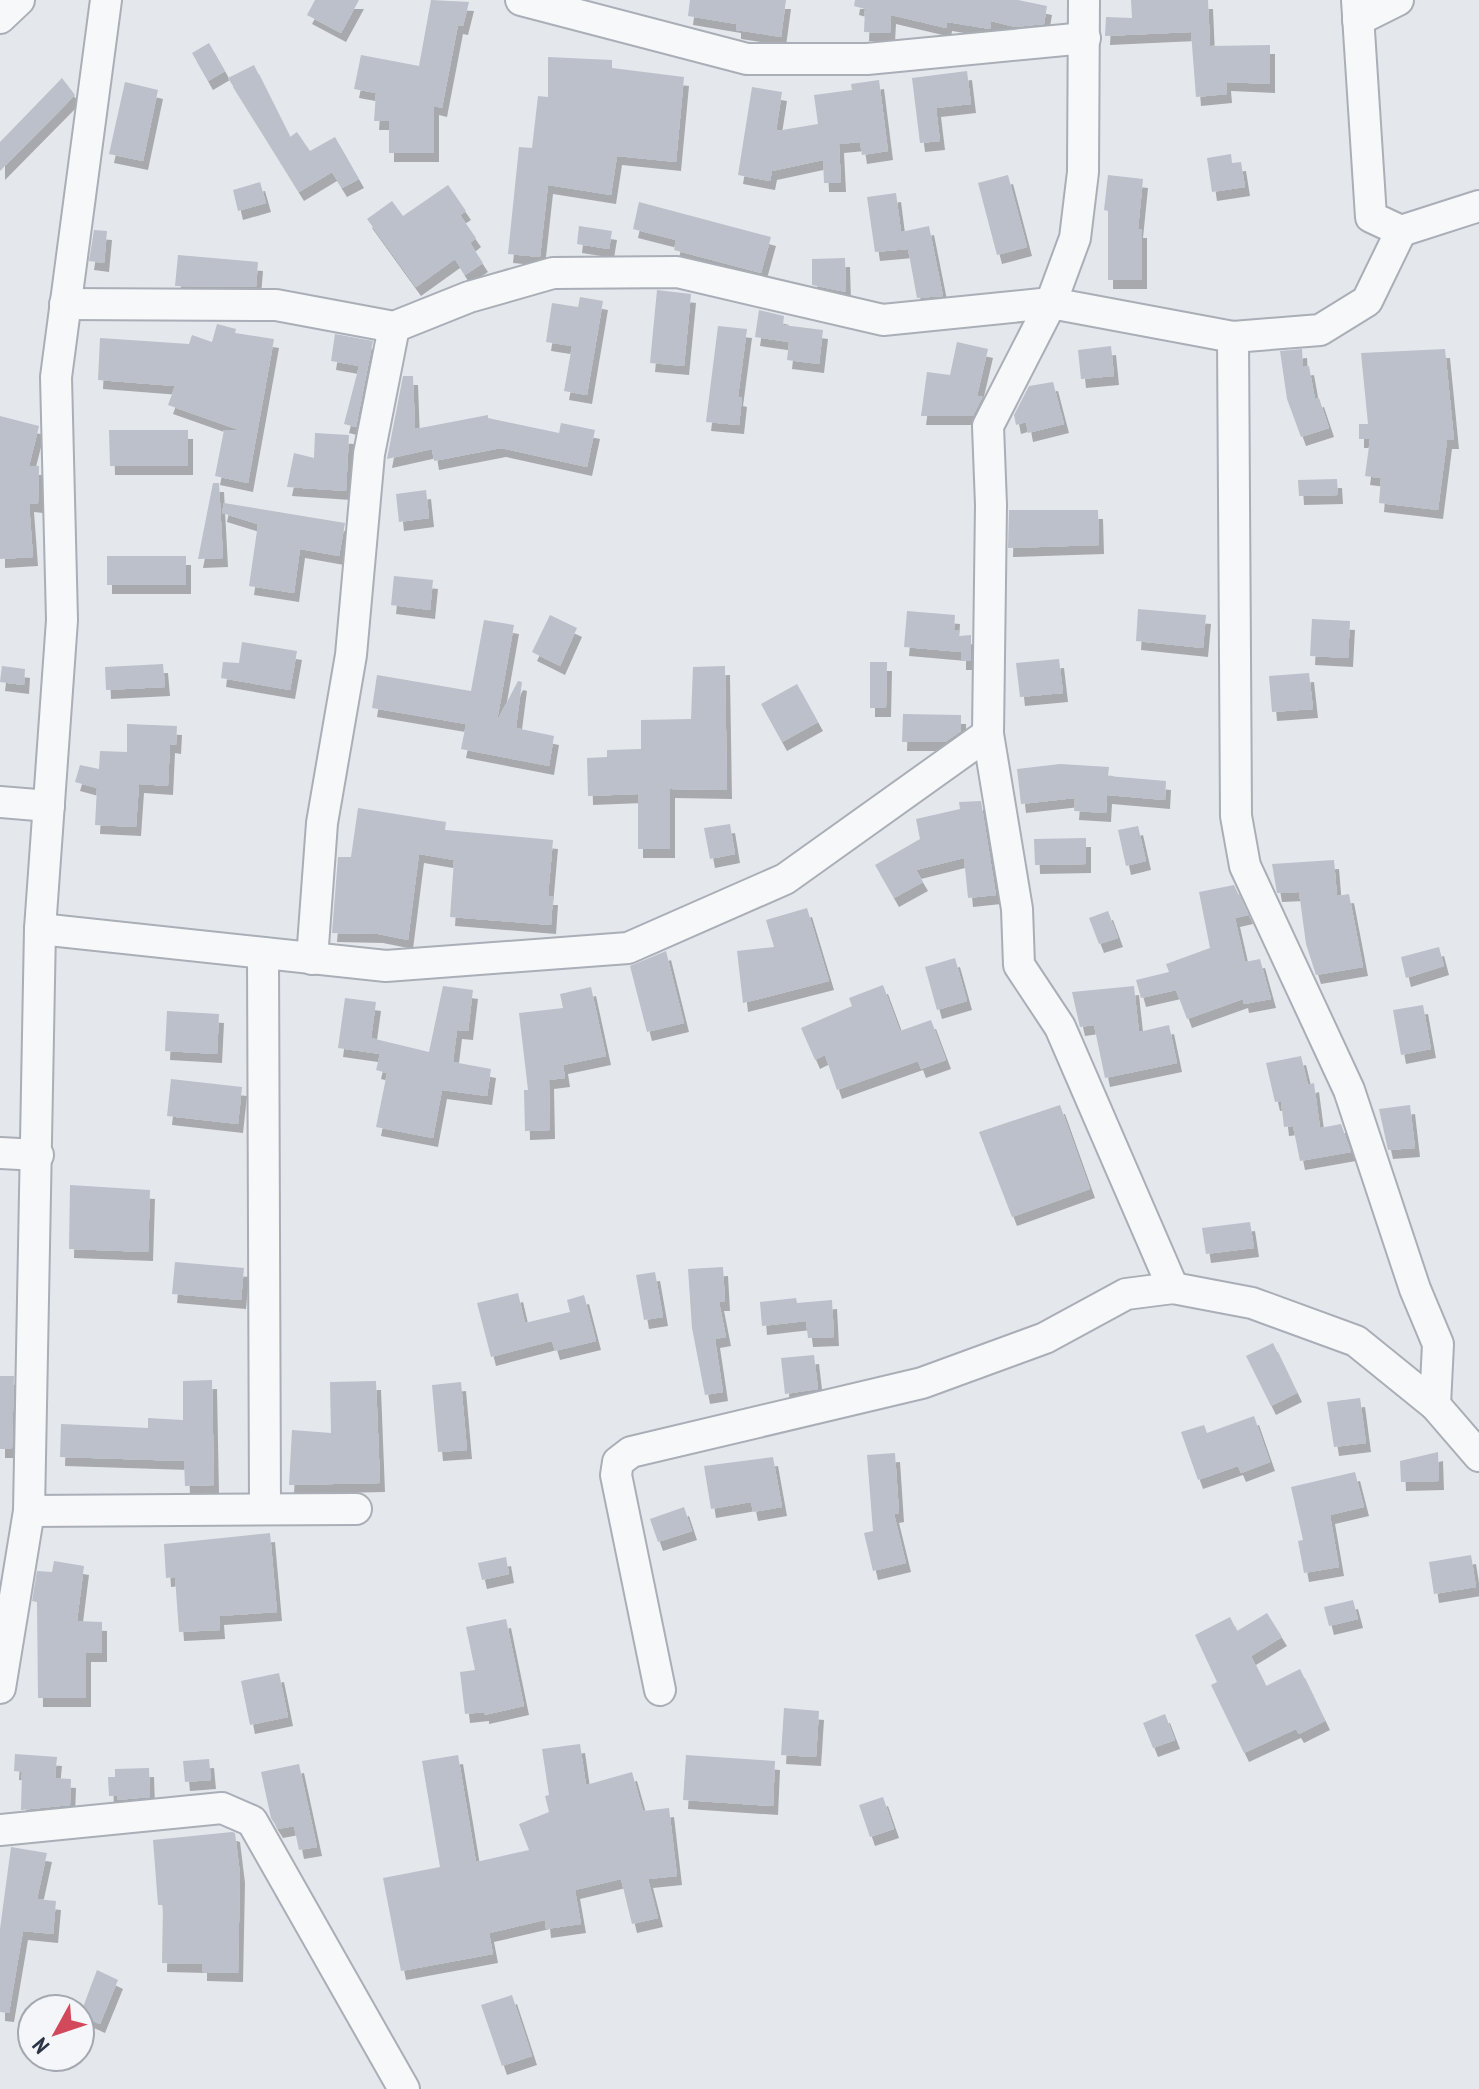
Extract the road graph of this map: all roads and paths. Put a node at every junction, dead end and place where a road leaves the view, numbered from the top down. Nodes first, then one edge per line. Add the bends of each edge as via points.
1 (19, 0) edge
2 (106, 0) edge
3 (521, 0) edge
4 (1084, 0) edge
5 (1398, 0) edge
6 (1358, 10) edge
7 (0, 18) edge
8 (1085, 38) junction
9 (1479, 206) edge
10 (1401, 231) junction
11 (1051, 303) junction
12 (65, 304) junction
13 (394, 327) junction
14 (1233, 337) junction
15 (988, 734) junction
16 (0, 802) edge
17 (49, 806) junction
18 (40, 929) junction
19 (263, 953) junction
20 (312, 959) junction
21 (0, 1153) edge
22 (38, 1155) junction
23 (1173, 1288) junction
24 (1435, 1405) junction
25 (1479, 1456) edge
26 (265, 1509) junction
27 (356, 1509) dead end
28 (29, 1511) junction
29 (0, 1688) edge
30 (660, 1690) dead end
31 (0, 1830) edge
32 (404, 2089) edge

1 - 7 street
2 - 12 street
3 - 8 street via 747,59 867,59
4 - 8 street
5 - 6 street
6 - 10 street via 1371,217
8 - 11 street via 1083,172 1075,238
9 - 10 street
10 - 14 street via 1367,301 1320,330
11 - 13 street via 883,320 677,272 553,273 469,297
11 - 14 street
11 - 15 street via 988,426
12 - 13 street via 276,305
12 - 17 street via 56,377 62,620
13 - 20 street via 369,454 351,655 322,823
14 - 24 street via 1236,816 1245,866 1349,1090 1438,1344
15 - 20 street via 785,879 628,948 386,966
15 - 23 street via 1017,909 1019,965 1060,1027
16 - 17 street
17 - 18 street
18 - 19 street
18 - 22 street
19 - 20 street
19 - 26 street
21 - 22 street
22 - 28 street
23 - 24 street via 1252,1303 1356,1341
23 - 30 street via 1126,1294 1045,1338 922,1383 631,1452 618,1462 616,1475
24 - 25 street
26 - 27 street
26 - 28 street
28 - 29 street
31 - 32 street via 222,1808 252,1821

